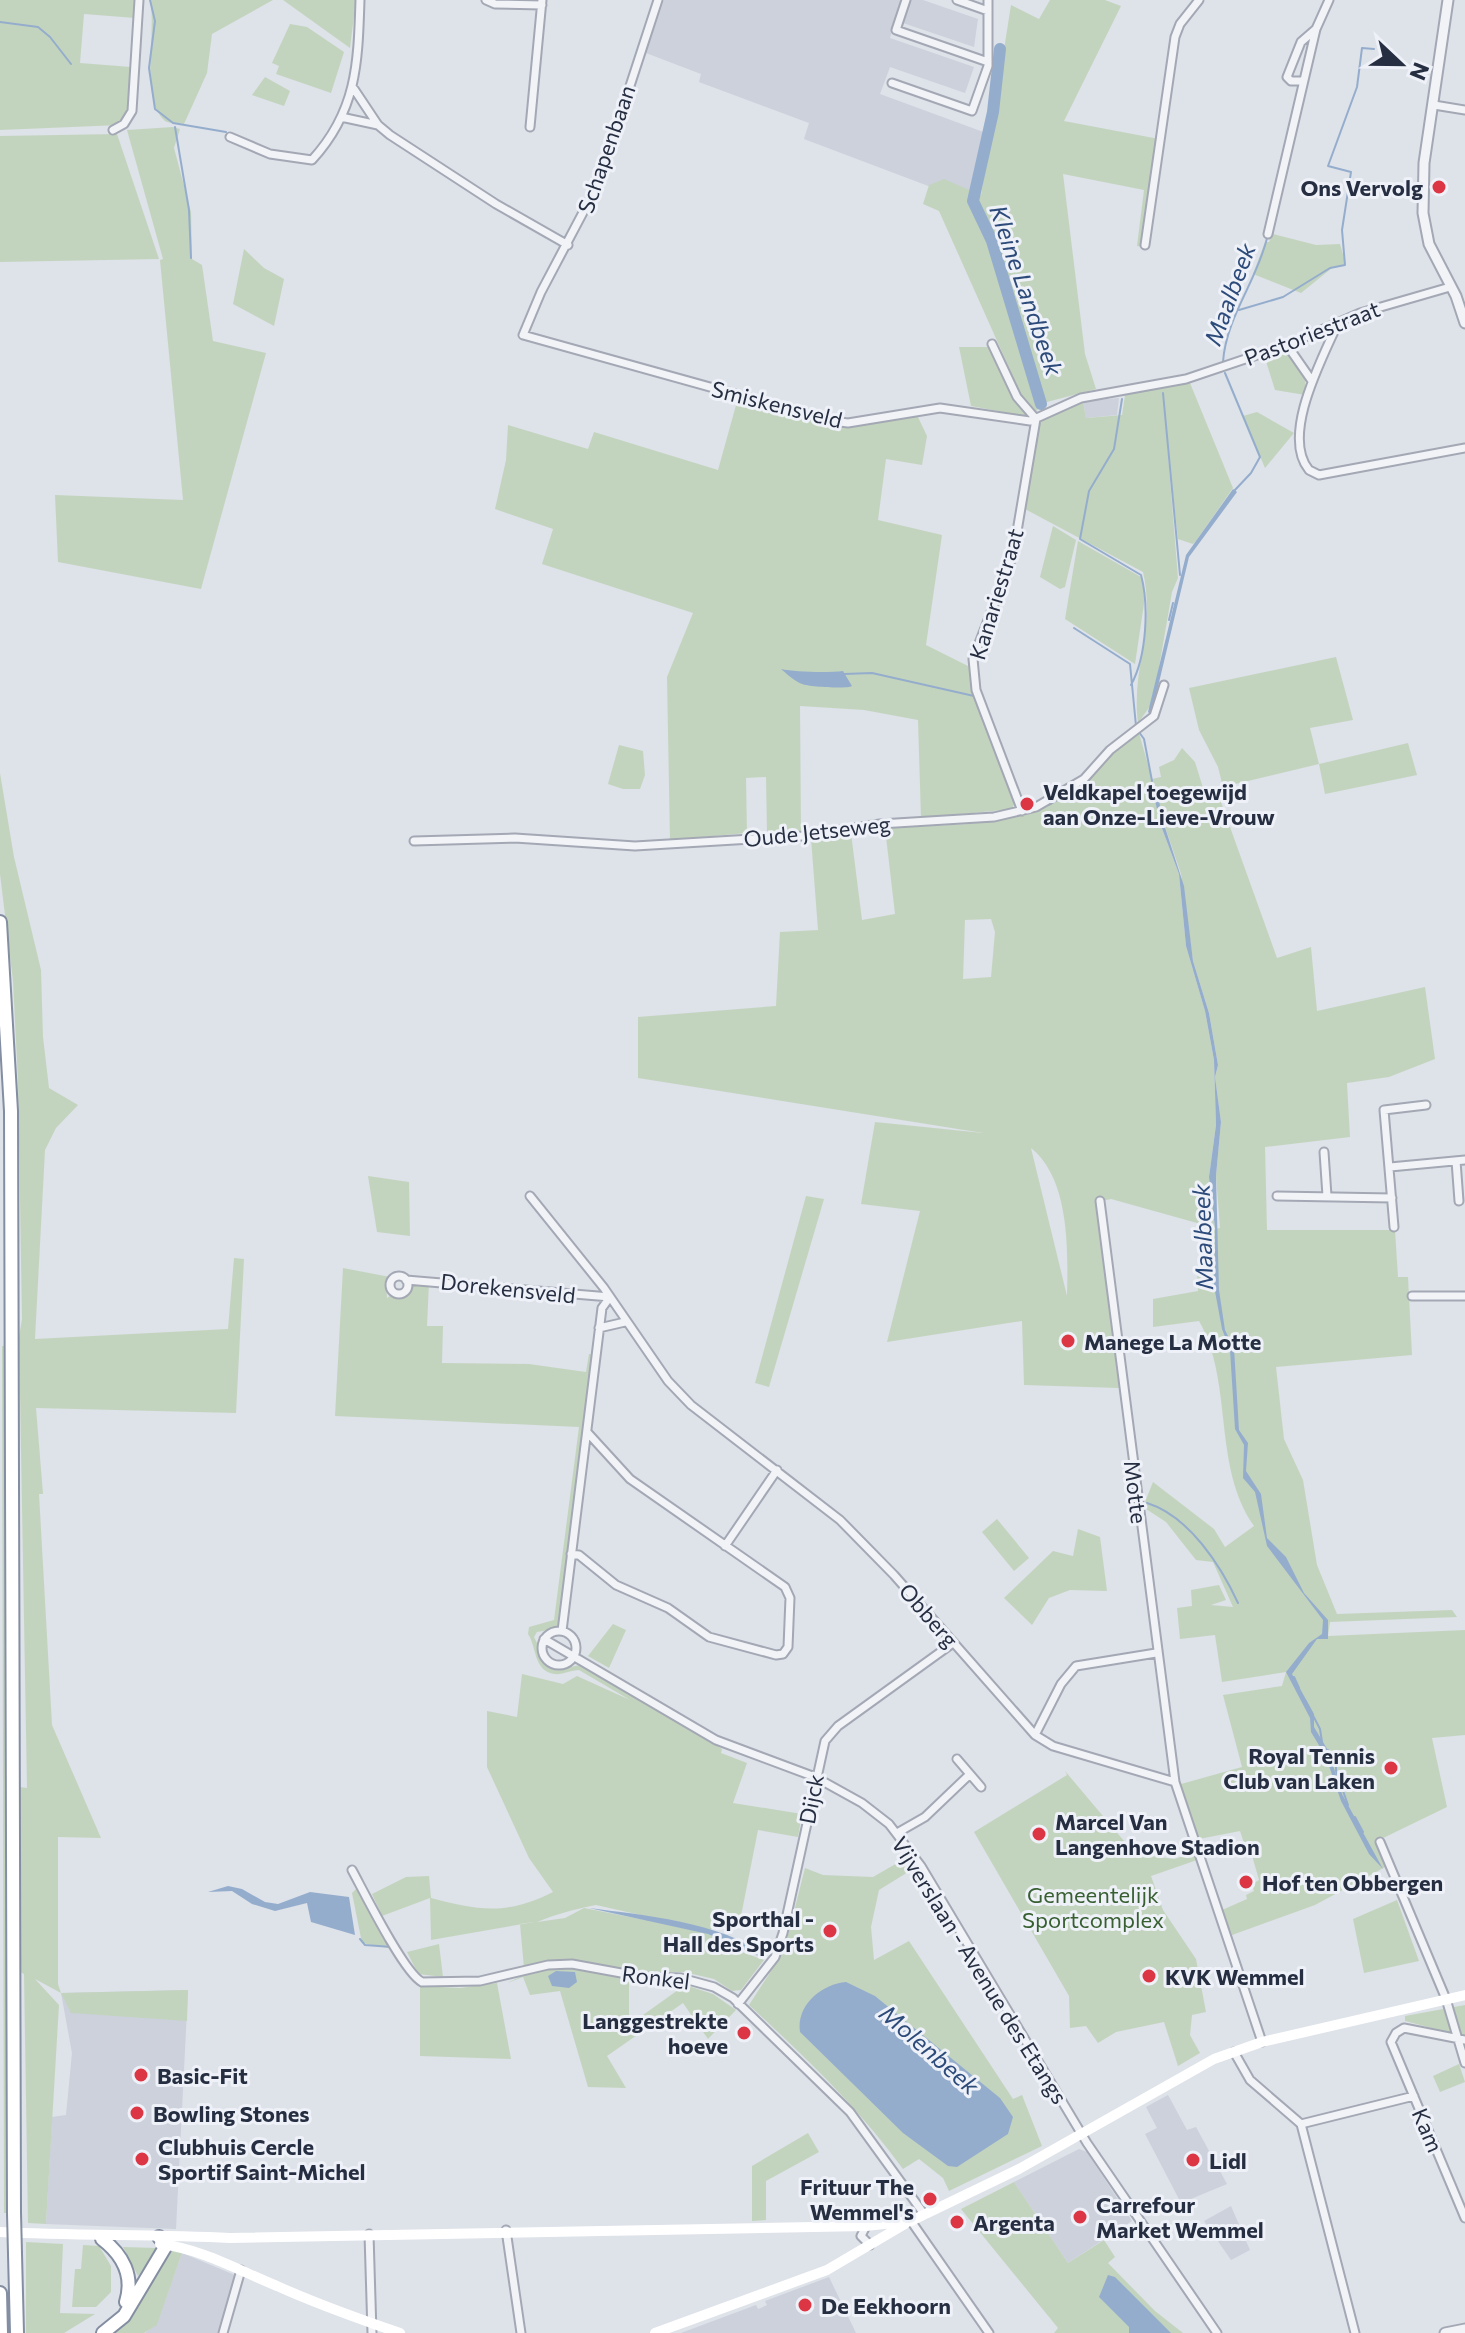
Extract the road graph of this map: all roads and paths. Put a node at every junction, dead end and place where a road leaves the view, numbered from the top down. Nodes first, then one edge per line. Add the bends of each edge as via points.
1 (139, 0) edge
2 (360, 0) edge
3 (486, 0) edge
4 (658, 0) edge
5 (906, 0) edge
6 (957, 0) edge
7 (988, 0) edge
8 (1199, 0) edge
9 (1329, 0) edge
10 (1448, 0) edge
11 (542, 2) edge
12 (988, 11) junction
13 (1316, 29) junction
14 (988, 62) junction
15 (1302, 81) junction
16 (892, 83) dead end
17 (354, 89) junction
18 (1434, 105) junction
19 (1465, 110) edge
20 (341, 117) junction
21 (378, 125) junction
22 (530, 127) dead end
23 (113, 130) dead end
24 (230, 137) dead end
25 (1268, 234) dead end
26 (568, 245) junction
27 (1145, 245) dead end
28 (1457, 292) edge
29 (1465, 323) edge
30 (1337, 325) junction
31 (523, 335) joint
32 (992, 344) dead end
33 (1287, 345) junction
34 (1312, 381) junction
35 (1036, 419) junction
36 (1465, 448) edge
37 (1164, 685) dead end
38 (1022, 811) junction
39 (414, 841) dead end
40 (0, 922) edge
41 (1426, 1105) dead end
42 (1324, 1152) dead end
43 (1465, 1160) edge
44 (1456, 1161) junction
45 (1390, 1167) junction
46 (530, 1196) dead end
47 (1277, 1196) dead end
48 (1327, 1196) junction
49 (1392, 1198) junction
50 (1100, 1201) dead end
51 (1459, 1201) dead end
52 (1394, 1227) dead end
53 (406, 1280) dead end
54 (1412, 1296) dead end
55 (1465, 1296) edge
56 (610, 1297) junction
57 (625, 1322) junction
58 (599, 1328) junction
59 (587, 1432) junction
60 (777, 1470) junction
61 (725, 1546) junction
62 (571, 1554) junction
63 (562, 1631) junction
64 (544, 1639) junction
65 (953, 1643) junction
66 (1156, 1653) junction
67 (574, 1658) junction
68 (1035, 1735) junction
69 (957, 1759) dead end
70 (969, 1775) junction
71 (815, 1777) junction
72 (1175, 1782) junction
73 (981, 1787) dead end
74 (897, 1833) junction
75 (1380, 1842) dead end
76 (352, 1870) dead end
77 (1465, 1995) edge
78 (1446, 1999) junction
79 (738, 2004) junction
80 (1461, 2040) edge
81 (1262, 2042) junction
82 (1234, 2052) junction
83 (1465, 2063) edge
84 (1414, 2096) junction
85 (1301, 2124) junction
86 (1081, 2134) junction
87 (924, 2214) junction
88 (1465, 2218) edge
89 (911, 2221) junction
90 (871, 2226) junction
91 (506, 2230) junction
92 (0, 2232) edge
93 (369, 2234) junction
94 (206, 2235) junction
95 (78, 2236) junction
96 (883, 2236) junction
97 (219, 2238) junction
98 (102, 2239) junction
99 (167, 2242) junction
100 (870, 2245) junction
101 (202, 2253) junction
102 (215, 2258) junction
103 (241, 2270) junction
104 (15, 2283) junction
105 (0, 2293) edge
106 (372, 2328) edge
107 (1465, 2329) edge
108 (1, 2333) edge
109 (17, 2333) edge
110 (23, 2333) edge
111 (93, 2333) edge
112 (103, 2333) edge
113 (223, 2333) edge
114 (400, 2333) edge
115 (521, 2333) edge
116 (655, 2333) edge
117 (989, 2333) edge
118 (1217, 2333) edge
119 (1355, 2333) edge
120 (1445, 2333) edge

1 - 23 street via 132,111
2 - 17 street
3 - 11 street
4 - 26 street, Schapenbaan via 598,184
5 - 14 street via 896,30
6 - 12 street
7 - 12 street
8 - 27 street via 1175,37
9 - 13 street
10 - 18 street
11 - 22 street
12 - 14 street
13 - 15 street
13 - 15 street via 1301,42 1287,77
14 - 16 street via 972,111
15 - 25 street
17 - 20 street
17 - 21 street
18 - 19 street
18 - 28 street via 1423,173 1423,213 1429,244
20 - 21 street
20 - 24 street via 312,160 270,154
21 - 26 street
26 - 31 street, Schapenbaan
28 - 29 street
28 - 30 street, Pastoriestraat via 1360,313
30 - 33 street, Pastoriestraat
30 - 34 street
31 - 35 street, Smiskensveld via 832,421 940,408
32 - 35 street via 1017,397
33 - 34 street
33 - 35 street, Pastoriestraat via 1186,379 1081,398
34 - 36 street via 1297,442 1303,463 1319,475
35 - 38 street, Kanariestraat via 1013,555 973,659 976,690
37 - 38 street, Oude Jetseweg via 1154,716 1110,750 1084,779 1058,798
38 - 39 street, Oude Jetseweg via 802,836 635,846 515,838
40 - 104 highway, bridge via 11,1111
41 - 45 street via 1384,1110
42 - 48 street
43 - 44 street
44 - 45 street
44 - 51 street
45 - 49 street
46 - 56 street, Obberg
47 - 48 street
48 - 49 street
49 - 52 street
50 - 66 street, Motte
53 - 56 street, Dorekensveld
54 - 55 street
56 - 57 street, Obberg
56 - 58 street
57 - 58 street
57 - 60 street, Obberg via 691,1405
58 - 59 street
59 - 61 street via 630,1479
59 - 62 street
60 - 61 street
60 - 65 street, Obberg via 867,1546
61 - 62 street via 785,1587 790,1598 788,1647 783,1654 709,1637
62 - 63 street
63 - 64 street
63 - 67 street via 576,1642
64 - 67 street, Vijverslaan - Avenue des Etangs
64 - 67 street, Vijverslaan - Avenue des Etangs via 543,1655 551,1664 564,1665
65 - 68 street, Obberg
65 - 71 street, Dijck via 834,1729
66 - 68 street via 1076,1666
66 - 72 street, Motte
67 - 71 street, Vijverslaan - Avenue des Etangs via 725,1745
68 - 72 street, Obberg via 1053,1746
69 - 70 street
70 - 73 street
70 - 74 street via 925,1817
71 - 74 street, Vijverslaan - Avenue des Etangs via 870,1808
71 - 79 street, Dijck via 775,1957
72 - 81 street
74 - 86 street, Vijverslaan - Avenue des Etangs
75 - 78 street
76 - 79 street, Ronkel via 396,1949 422,1982 480,1981 572,1964 691,1980 714,1987
77 - 78 main road
78 - 80 street
78 - 81 main road
79 - 87 street, Ronkel via 850,2112
80 - 83 street
80 - 84 street, Kam via 1404,2028 1396,2033 1391,2042
81 - 82 main road
82 - 85 street via 1250,2080
82 - 86 main road via 1197,2067
84 - 85 street
84 - 88 street, Kam
85 - 119 street
86 - 87 main road
86 - 118 street, Vijverslaan - Avenue des Etangs
87 - 89 main road
89 - 90 main road
89 - 96 main road
89 - 117 street
90 - 91 main road
90 - 96 street via 883,2230
90 - 100 street via 861,2236
91 - 93 main road
91 - 115 street
92 - 95 main road
93 - 97 main road
93 - 106 street
94 - 97 main road
94 - 99 main road
94 - 101 main road via 199,2242
95 - 98 main road
95 - 99 main road
96 - 100 main road
97 - 102 main road via 224,2248
98 - 99 main road
98 - 111 highway via 123,2262 128,2298 113,2320
99 - 101 main road
99 - 112 highway via 124,2316
100 - 116 main road via 803,2280
101 - 102 main road
102 - 103 main road
103 - 106 main road
103 - 113 street
104 - 109 highway
104 - 110 highway via 23,2294
105 - 108 highway
106 - 114 main road
107 - 120 street

